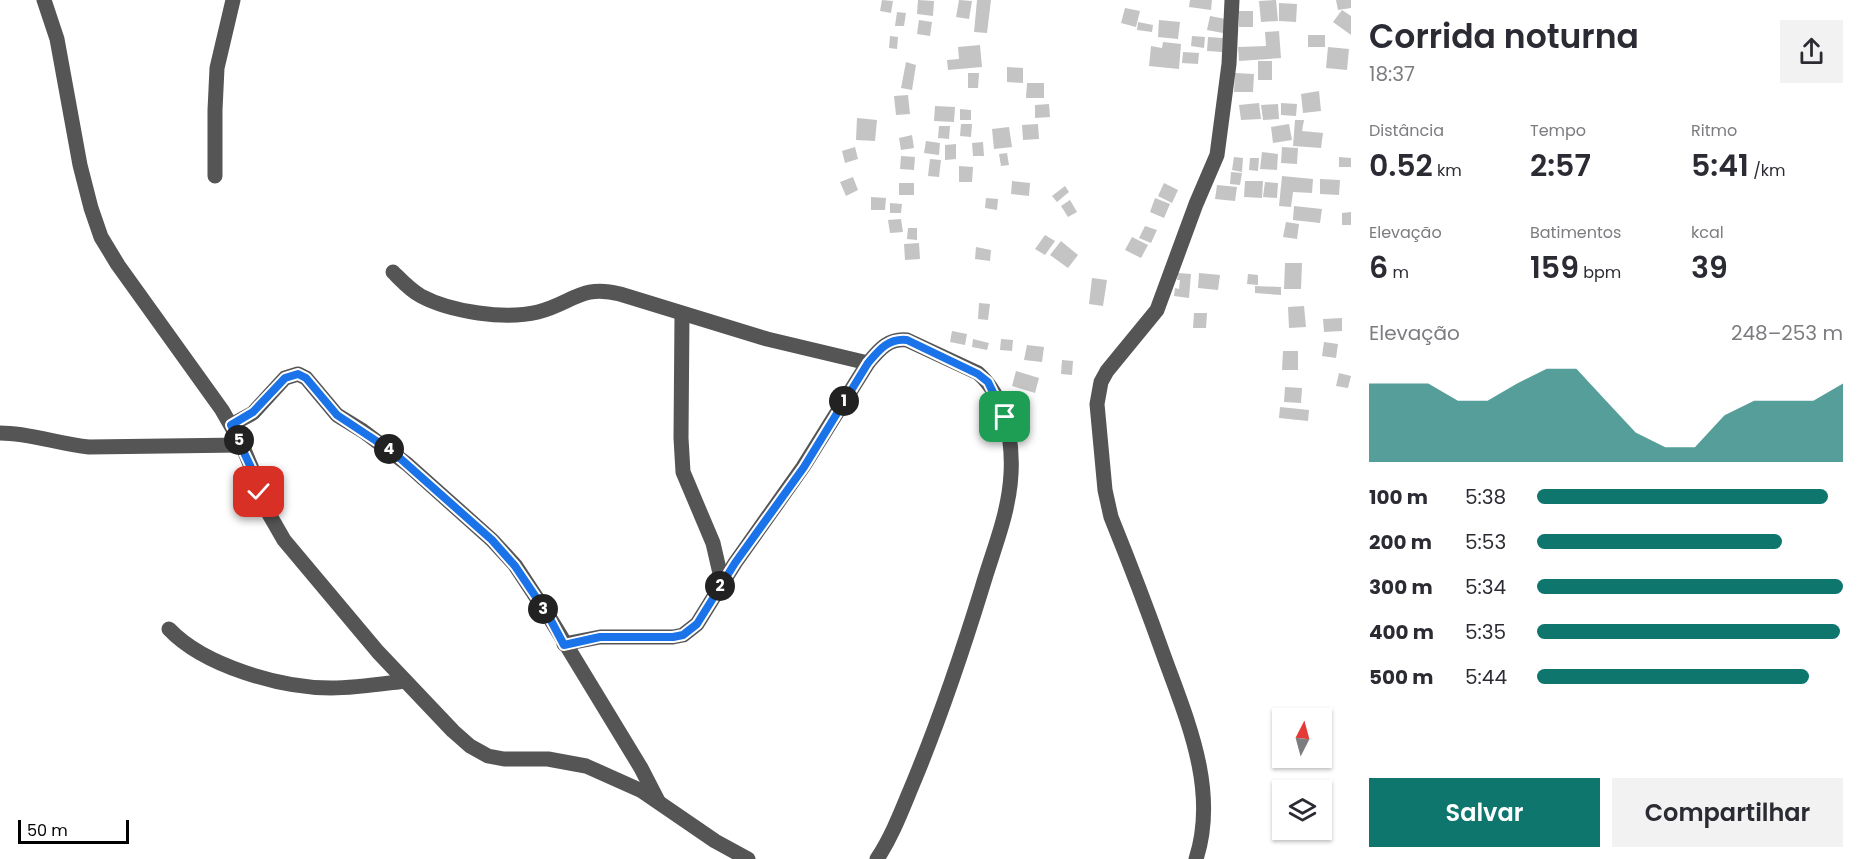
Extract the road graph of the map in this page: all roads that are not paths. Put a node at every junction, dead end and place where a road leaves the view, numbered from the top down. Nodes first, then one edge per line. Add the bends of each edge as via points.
1 (44, 0) edge
2 (233, 0) edge
3 (1232, 0) edge
4 (215, 176) dead end
5 (393, 272) dead end
6 (682, 314) junction
7 (868, 363) junction
8 (231, 425) junction
9 (0, 433) edge
10 (242, 445) junction
11 (722, 582) junction
12 (169, 629) dead end
13 (564, 645) junction
14 (405, 681) junction
15 (658, 801) junction
16 (748, 859) edge
17 (877, 859) edge
18 (1196, 859) edge

1 - 8 street via 57,39 80,165 101,237
2 - 4 street via 217,68
3 - 18 street via 1229,64 1217,154 1157,310 1107,371 1097,404 1111,517 1188,723 1202,776 1202,836
5 - 6 street via 409,288 431,301 488,314 538,312 599,290
6 - 7 street
6 - 11 street via 683,472 713,543
7 - 11 street via 804,467
7 - 17 street via 881,348 897,339 907,340 978,374 994,392 1011,443 1004,518 962,652 927,750
8 - 10 street
8 - 13 street via 253,412 285,378 298,374 306,378 337,415 393,452 492,540 525,580
9 - 10 street via 33,435 89,447
10 - 14 street via 265,507 284,540
11 - 13 street via 697,624 683,635 600,637
12 - 14 street via 216,661 243,672 303,686 330,688
13 - 15 street
14 - 15 street via 453,731 488,756 548,759 586,766
15 - 16 street

